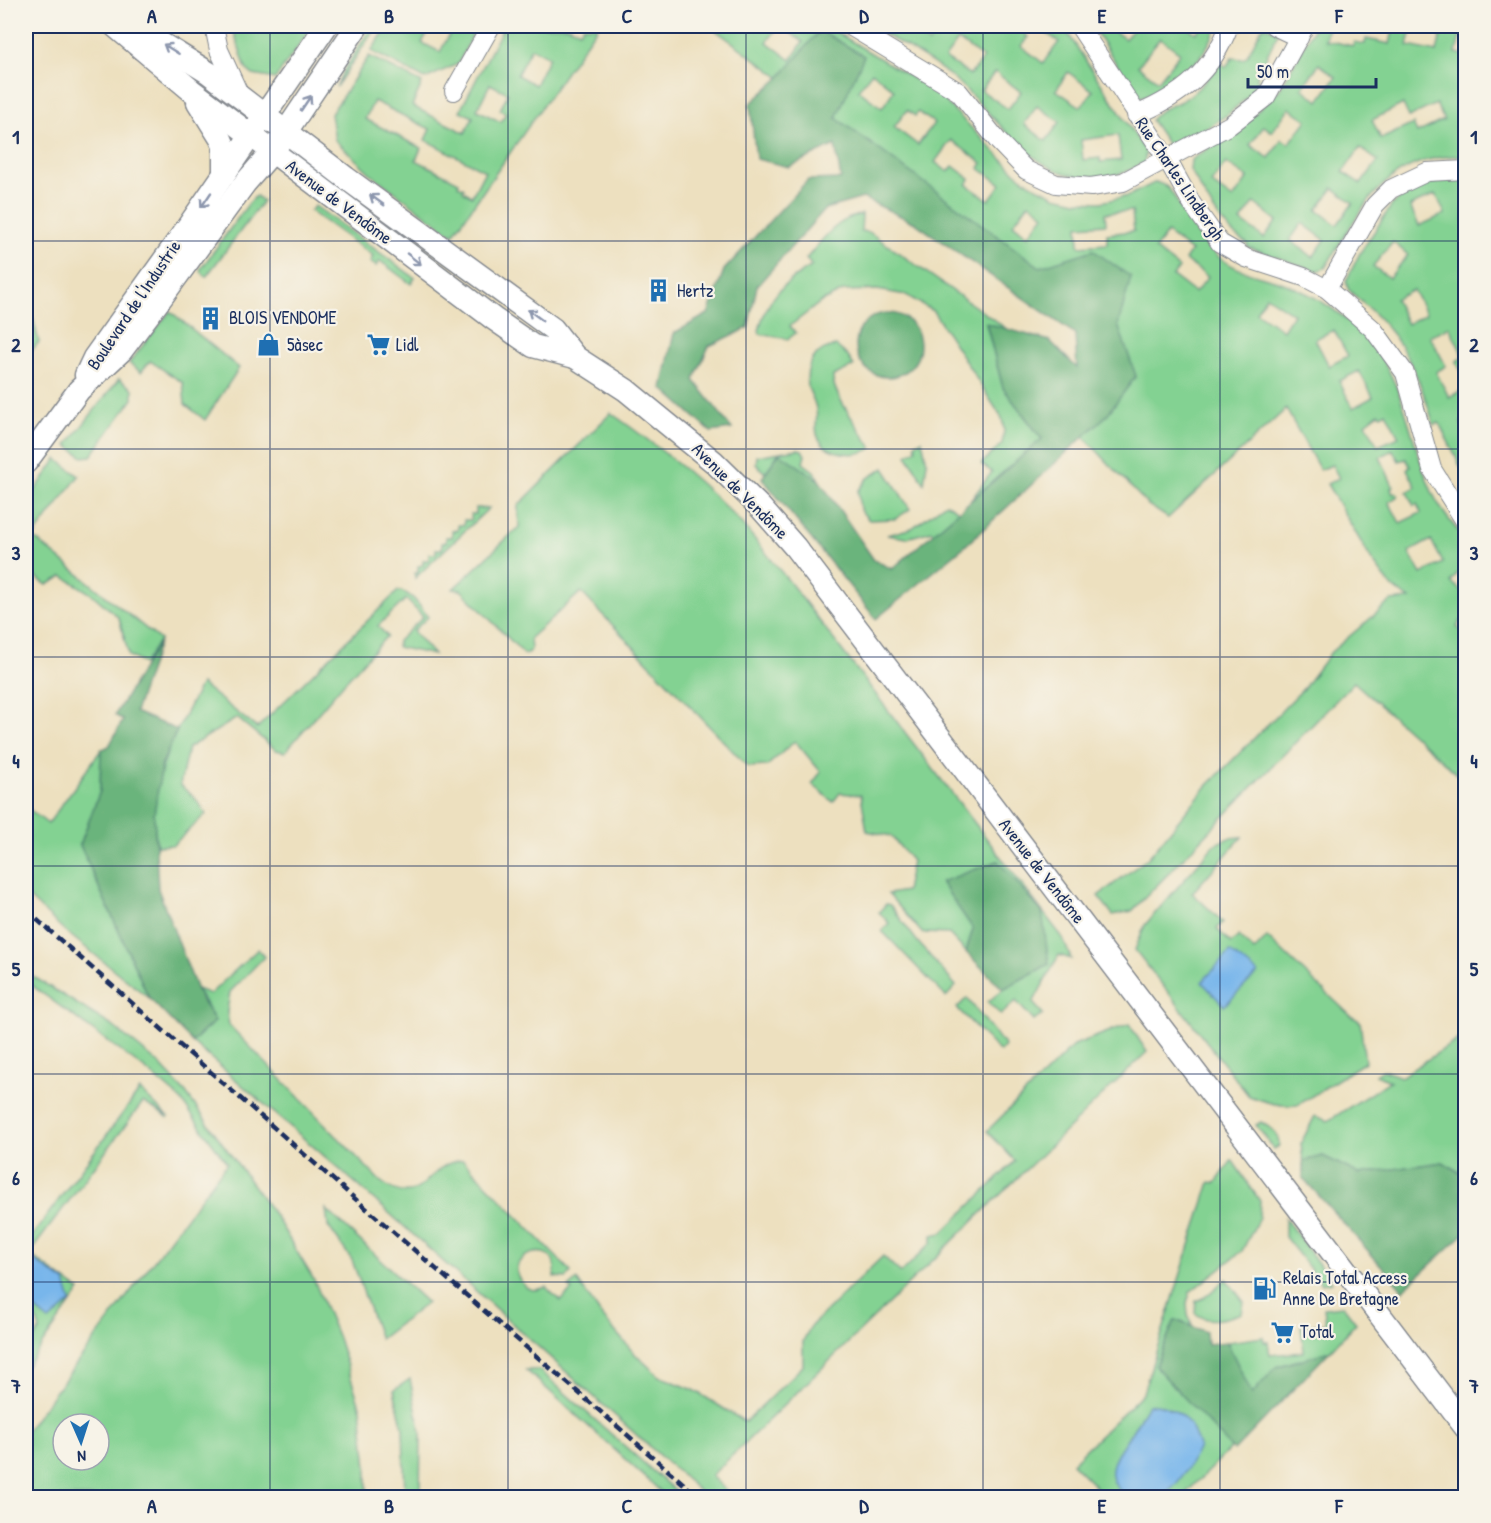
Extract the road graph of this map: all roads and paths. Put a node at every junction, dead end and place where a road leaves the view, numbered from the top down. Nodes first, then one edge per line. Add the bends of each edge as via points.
1 (115, 26) edge
2 (133, 26) edge
3 (214, 26) edge
4 (326, 26) edge
5 (357, 26) edge
6 (490, 26) edge
7 (850, 26) edge
8 (1079, 26) edge
9 (1229, 26) edge
10 (1274, 26) edge
11 (1302, 32) edge
12 (219, 50) junction
13 (209, 73) junction
14 (191, 90) junction
15 (454, 91) dead end
16 (241, 98) junction
17 (264, 115) junction
18 (1136, 115) junction
19 (286, 132) junction
20 (251, 135) junction
21 (273, 151) junction
22 (1167, 159) junction
23 (1466, 170) edge
24 (224, 173) junction
25 (1327, 289) junction
26 (574, 357) junction
27 (79, 390) junction
28 (26, 462) edge
29 (1466, 523) edge
30 (1466, 1428) edge

1 - 14 main road, Avenue de Vendôme
13 -> 2 main road, Avenue de Vendôme
3 - 12 street
4 - 17 main road, Boulevard de l'Industrie
19 -> 5 main road, Boulevard de l'Industrie
6 - 15 street
7 - 22 street via 959,92 1026,170 1056,184 1091,187 1123,182
8 - 18 street, Rue Charles Lindbergh
9 - 18 street via 1221,47 1200,76 1160,105
10 - 11 street
11 - 22 street via 1266,97 1230,125
12 - 13 street
12 - 16 street
13 - 16 main road, Avenue de Vendôme
14 - 20 main road, Avenue de Vendôme
14 - 24 main road via 224,146
16 - 17 main road, Avenue de Vendôme
17 - 19 main road, Avenue de Vendôme
17 - 20 main road, Boulevard de l'Industrie
18 - 22 street, Rue Charles Lindbergh
19 - 21 main road, Boulevard de l'Industrie
26 -> 19 main road, Avenue de Vendôme via 553,329
20 - 21 main road, Avenue de Vendôme
20 - 24 main road, Boulevard de l'Industrie
21 -> 26 main road, Avenue de Vendôme via 533,346
21 - 27 main road, Boulevard de l'Industrie via 120,351
22 - 25 street, Rue Charles Lindbergh via 1220,243 1246,258 1305,277
23 - 25 street via 1426,172 1391,189 1375,205
24 -> 27 main road, Boulevard de l'Industrie via 94,358
25 - 29 street, Rue Charles Lindbergh via 1373,329 1405,373 1432,469
26 - 30 main road, Avenue de Vendôme via 626,390 714,462 795,547
27 - 28 main road

